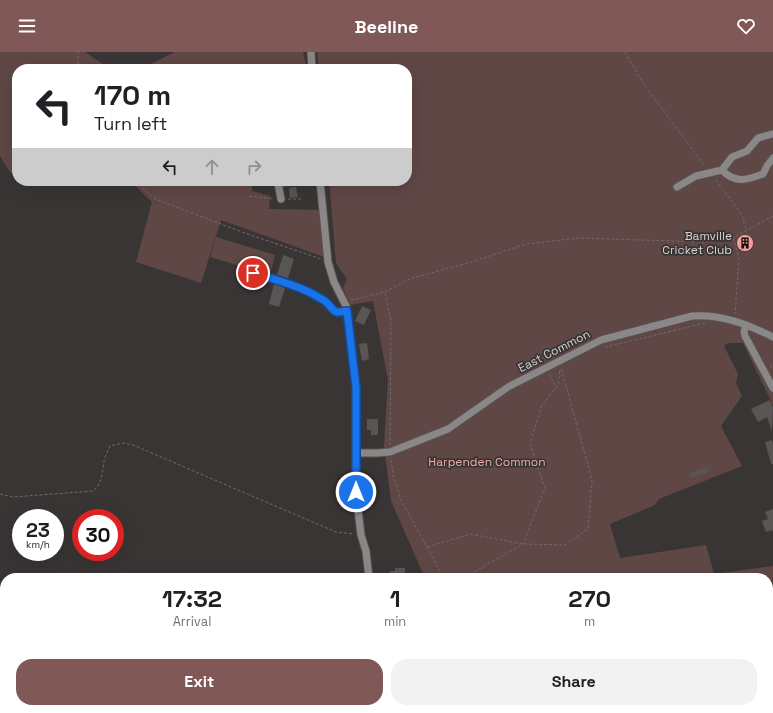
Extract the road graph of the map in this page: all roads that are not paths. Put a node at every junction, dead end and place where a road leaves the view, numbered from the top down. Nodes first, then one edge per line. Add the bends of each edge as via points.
1 (311, 52) edge
2 (312, 64) edge
3 (773, 134) edge
4 (773, 158) edge
5 (722, 170) junction
6 (279, 186) edge
7 (320, 186) edge
8 (677, 187) dead end
9 (281, 199) dead end
10 (253, 273) dead end
11 (347, 311) junction
12 (746, 325) junction
13 (773, 337) edge
14 (773, 388) edge
15 (356, 453) junction
16 (368, 573) edge

1 - 2 street
3 - 5 street via 758,138 748,151 732,157
4 - 5 street via 763,174 748,179 735,180
5 - 8 street via 696,176
6 - 9 street
7 - 11 street via 328,262
10 - 11 street via 292,284 327,303 332,310 339,313
11 - 15 street via 356,387
12 - 13 street, East Common
12 - 14 street via 745,336
12 - 15 street, East Common via 715,316 692,316 601,340 508,387 448,429 390,452
15 - 16 street via 356,492

